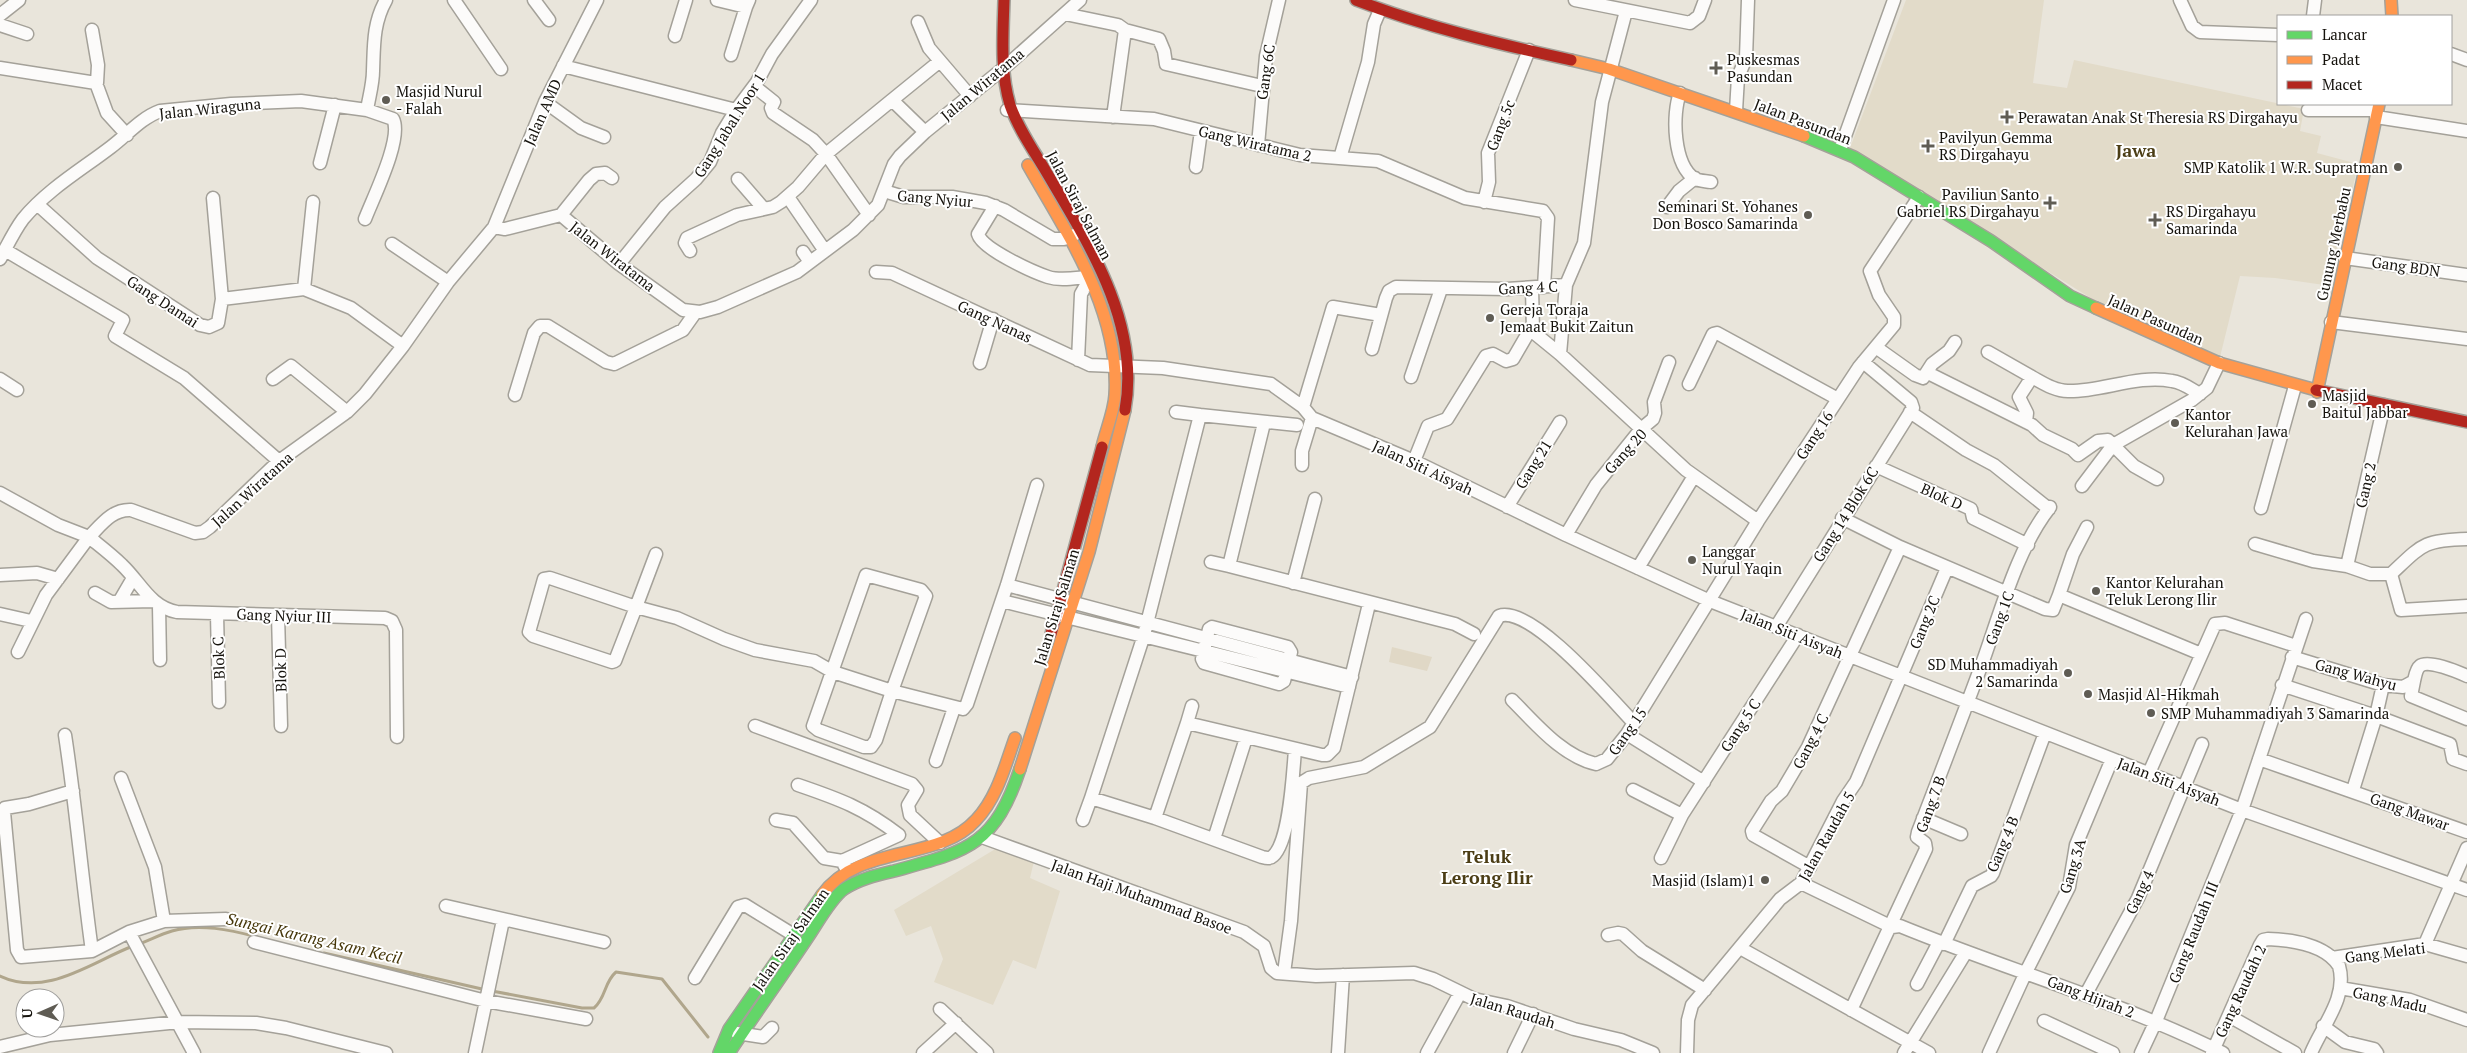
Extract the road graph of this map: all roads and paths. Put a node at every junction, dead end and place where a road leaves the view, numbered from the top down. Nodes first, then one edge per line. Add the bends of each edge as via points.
1 (19, 0) edge
2 (386, 0) edge
3 (454, 0) edge
4 (534, 0) edge
5 (597, 0) edge
6 (686, 0) edge
7 (717, 0) edge
8 (811, 0) edge
9 (1004, 0) edge
10 (1080, 0) edge
11 (1279, 0) edge
12 (1356, 0) edge
13 (1575, 0) edge
14 (1704, 0) edge
15 (1748, 0) edge
16 (1894, 0) edge
17 (2180, 0) edge
18 (2315, 0) edge
19 (2392, 0) edge
20 (747, 4) edge
21 (1380, 10) junction
22 (2, 11) edge
23 (1626, 11) junction
24 (1065, 14) junction
25 (2313, 15) edge
26 (2392, 15) edge
27 (549, 20) dead end
28 (918, 22) dead end
29 (0, 25) edge
30 (92, 30) dead end
31 (1125, 30) junction
32 (27, 34) dead end
33 (2277, 35) edge
34 (675, 36) dead end
35 (1530, 50) junction
36 (2452, 54) edge
37 (731, 55) dead end
38 (2467, 60) edge
39 (940, 61) junction
40 (1002, 64) junction
41 (563, 66) junction
42 (0, 68) edge
43 (501, 69) dead end
44 (1609, 69) junction
45 (97, 84) junction
46 (754, 86) junction
47 (1262, 86) junction
48 (1680, 93) junction
49 (970, 96) junction
50 (892, 100) junction
51 (545, 102) junction
52 (335, 105) junction
53 (367, 110) junction
54 (736, 110) junction
55 (1007, 110) junction
56 (2308, 110) dead end
57 (2377, 110) edge
58 (1736, 111) junction
59 (1113, 117) junction
60 (1202, 131) junction
61 (2467, 131) edge
62 (925, 132) junction
63 (127, 135) junction
64 (604, 137) dead end
65 (1258, 145) junction
66 (1840, 150) junction
67 (826, 154) junction
68 (1340, 158) junction
69 (320, 162) dead end
70 (1196, 167) dead end
71 (612, 178) dead end
72 (1695, 178) junction
73 (738, 179) dead end
74 (1711, 182) dead end
75 (884, 191) junction
76 (788, 197) junction
77 (1919, 197) junction
78 (212, 198) dead end
79 (313, 202) dead end
80 (1484, 202) junction
81 (37, 204) junction
82 (995, 206) junction
83 (1667, 207) dead end
84 (764, 209) junction
85 (561, 215) junction
86 (869, 215) junction
87 (365, 219) dead end
88 (494, 227) junction
89 (1080, 231) junction
90 (1068, 238) junction
91 (392, 244) dead end
92 (690, 251) dead end
93 (825, 251) junction
94 (2, 254) edge
95 (2345, 258) junction
96 (619, 264) junction
97 (876, 272) dead end
98 (2467, 275) edge
99 (1089, 280) junction
100 (448, 282) junction
101 (1566, 285) junction
102 (1538, 287) junction
103 (1441, 289) junction
104 (304, 290) junction
105 (222, 299) junction
106 (695, 313) junction
107 (1381, 315) junction
108 (993, 319) junction
109 (2331, 322) junction
110 (1531, 328) junction
111 (2467, 339) edge
112 (1955, 342) dead end
113 (403, 346) junction
114 (1372, 348) dead end
115 (1877, 348) junction
116 (1988, 352) dead end
117 (1560, 354) junction
118 (1078, 360) junction
119 (1669, 362) dead end
120 (1863, 362) junction
121 (2219, 362) junction
122 (980, 363) dead end
123 (1129, 366) junction
124 (1116, 367) junction
125 (1928, 373) junction
126 (1411, 377) dead end
127 (2032, 377) junction
128 (0, 379) edge
129 (272, 379) dead end
130 (1689, 384) dead end
131 (2295, 386) junction
132 (16, 390) dead end
133 (2317, 392) junction
134 (2200, 394) junction
135 (514, 395) dead end
136 (1838, 398) junction
137 (2384, 405) junction
138 (1303, 407) junction
139 (1910, 407) junction
140 (347, 412) junction
141 (1176, 412) dead end
142 (1200, 415) junction
143 (1312, 418) junction
144 (1560, 422) dead end
145 (2026, 422) junction
146 (2467, 422) edge
147 (1264, 423) junction
148 (1297, 425) dead end
149 (1641, 429) junction
150 (2114, 445) junction
151 (279, 461) junction
152 (1414, 461) junction
153 (1302, 465) dead end
154 (1876, 466) junction
155 (1694, 476) junction
156 (2157, 479) dead end
157 (1037, 485) dead end
158 (2082, 486) dead end
159 (0, 493) edge
160 (1315, 499) dead end
161 (1507, 507) junction
162 (2261, 508) dead end
163 (1842, 518) junction
164 (1758, 521) junction
165 (2086, 527) dead end
166 (1566, 535) junction
167 (89, 538) junction
168 (2030, 539) junction
169 (2467, 539) edge
170 (2255, 544) dead end
171 (1900, 547) junction
172 (656, 554) dead end
173 (1211, 562) dead end
174 (1229, 566) junction
175 (2347, 566) junction
176 (1638, 568) junction
177 (1947, 568) junction
178 (2391, 574) junction
179 (0, 575) edge
180 (133, 578) junction
181 (58, 579) junction
182 (1293, 583) junction
183 (1007, 585) junction
184 (95, 593) dead end
185 (2007, 593) junction
186 (2059, 595) junction
187 (1061, 600) junction
188 (1002, 601) junction
189 (1710, 601) junction
190 (119, 602) junction
191 (1074, 603) junction
192 (156, 604) junction
193 (1369, 604) junction
194 (2467, 606) edge
195 (636, 607) junction
196 (0, 614) edge
197 (216, 614) junction
198 (278, 615) junction
199 (1063, 615) junction
200 (2306, 618) dead end
201 (31, 621) junction
202 (1776, 627) junction
203 (1146, 629) junction
204 (1474, 634) dead end
205 (1798, 635) junction
206 (1205, 645) junction
207 (18, 652) dead end
208 (2294, 652) junction
209 (1044, 653) dead end
210 (2201, 654) junction
211 (1850, 657) junction
212 (160, 660) dead end
213 (1288, 666) junction
214 (833, 672) junction
215 (2467, 676) edge
216 (1902, 677) junction
217 (2414, 681) junction
218 (1350, 682) junction
219 (2383, 685) junction
220 (2282, 686) junction
221 (892, 691) junction
222 (1512, 700) dead end
223 (219, 702) dead end
224 (1968, 703) junction
225 (1192, 706) dead end
226 (954, 708) junction
227 (2376, 716) junction
228 (2467, 719) edge
229 (1187, 723) junction
230 (1634, 723) junction
231 (281, 726) dead end
232 (755, 726) dead end
233 (1018, 730) dead end
234 (2045, 733) junction
235 (1627, 734) junction
236 (65, 735) dead end
237 (397, 737) dead end
238 (1246, 738) junction
239 (2202, 744) dead end
240 (1295, 750) junction
241 (2112, 759) junction
242 (2258, 759) junction
243 (936, 761) dead end
244 (2467, 764) edge
245 (2149, 773) junction
246 (121, 778) dead end
247 (1704, 782) junction
248 (798, 785) dead end
249 (2186, 786) junction
250 (1633, 790) dead end
251 (2353, 790) junction
252 (73, 791) junction
253 (1091, 798) junction
254 (2242, 810) junction
255 (1682, 815) junction
256 (1154, 818) junction
257 (1923, 818) junction
258 (776, 820) dead end
259 (1083, 820) dead end
260 (2467, 832) edge
261 (1961, 834) dead end
262 (899, 835) junction
263 (982, 838) junction
264 (1214, 838) junction
265 (940, 843) junction
266 (2467, 848) edge
267 (919, 849) junction
268 (1661, 858) dead end
269 (929, 862) junction
270 (4, 863) edge
271 (845, 866) junction
272 (1810, 867) junction
273 (1802, 883) junction
274 (2450, 883) junction
275 (2467, 890) edge
276 (446, 906) dead end
277 (226, 919) dead end
278 (503, 920) junction
279 (164, 921) junction
280 (1892, 927) junction
281 (792, 934) junction
282 (1608, 935) dead end
283 (132, 938) junction
284 (254, 942) dead end
285 (604, 942) dead end
286 (1941, 943) junction
287 (2425, 944) junction
288 (1740, 948) junction
289 (92, 951) junction
290 (1966, 952) junction
291 (2467, 956) edge
292 (2332, 958) junction
293 (2026, 972) junction
294 (1284, 973) junction
295 (1343, 975) junction
296 (695, 978) dead end
297 (1916, 984) dead end
298 (2340, 988) junction
299 (1704, 990) junction
300 (1460, 993) junction
301 (2086, 994) junction
302 (486, 1001) junction
303 (940, 1009) dead end
304 (1851, 1010) junction
305 (1533, 1014) junction
306 (2229, 1016) junction
307 (586, 1018) dead end
308 (2467, 1020) edge
309 (2044, 1021) dead end
310 (2156, 1021) junction
311 (179, 1022) junction
312 (956, 1023) junction
313 (2323, 1026) junction
314 (772, 1028) dead end
315 (729, 1029) junction
316 (741, 1035) junction
317 (1911, 1042) junction
318 (0, 1046) edge
319 (1628, 1048) edge
320 (2216, 1051) edge
321 (194, 1053) edge
322 (386, 1053) edge
323 (475, 1053) edge
324 (719, 1053) edge
325 (729, 1053) edge
326 (923, 1053) edge
327 (987, 1053) edge
328 (1338, 1053) edge
329 (1426, 1053) edge
330 (1514, 1053) edge
331 (1650, 1053) edge
332 (1687, 1053) edge
333 (1904, 1053) edge
334 (1929, 1053) edge
335 (1989, 1053) edge
336 (2113, 1053) edge
337 (2141, 1053) edge
338 (2295, 1053) edge
339 (2311, 1053) edge
340 (2377, 1053) edge

1 - 22 street
2 - 53 street via 374,30 373,74
3 - 43 street
4 - 27 street
5 - 41 street, Jalan AMD
6 - 34 street
7 - 20 street
8 - 46 street, Gang Jabal Noor 1 via 772,54
9 - 40 street, Jalan Siraj Salman
10 - 24 street, Jalan Wiratama
11 - 47 street, Gang 6C
12 - 21 street, Jalan Pasundan
13 - 23 street
14 - 23 street via 1699,16 1690,24
15 - 58 street via 1746,58 1738,77
16 - 66 street
17 - 33 street via 2192,26 2200,32
18 - 25 street
19 - 26 street
20 - 37 street
21 - 35 street, Jalan Pasundan via 1456,34
21 - 68 street
23 - 44 street, Gang 4 C
24 - 31 street via 1118,25
24 - 40 street, Jalan Wiratama
28 - 39 street via 924,40
29 - 32 street
30 - 45 street via 98,66
31 - 47 street via 1159,39 1168,65
31 - 59 street
35 - 44 street, Jalan Pasundan
35 - 80 street, Gang 5c via 1488,153 1489,182
36 - 38 street
39 - 49 street
39 - 50 street
40 - 49 street, Jalan Wiratama
40 - 55 street, Jalan Siraj Salman
41 - 51 street, Jalan AMD
41 - 54 street
42 - 45 street
44 - 48 street, Jalan Pasundan
44 - 101 street, Gang 4 C via 1594,149 1584,243
45 - 63 street via 107,113
46 - 54 street, Gang Jabal Noor 1
46 - 67 street via 774,102 773,113 813,140
47 - 65 street, Gang 6C
48 - 58 street, Jalan Pasundan
48 - 72 street via 1675,105 1678,147 1688,171
49 - 62 street, Jalan Wiratama
50 - 62 street
50 - 67 street
51 - 64 street via 581,128
51 - 88 street, Jalan AMD
52 - 53 street, Jalan Wiraguna
52 - 63 street, Jalan Wiraguna via 300,101 160,111 144,119
52 - 69 street
53 - 87 street, Jalan Wiraguna via 393,119 395,130 390,153
54 - 96 street, Gang Jabal Noor 1 via 703,172 665,207
55 - 59 street, Gang Wiratama 2
55 - 89 street, Jalan Siraj Salman
55 - 90 street, Jalan Siraj Salman via 1010,134
56 - 57 street
57 - 61 street
57 - 95 street, Gunung Merbabu
58 - 66 street, Jalan Pasundan
59 - 60 street, Gang Wiratama 2 via 1154,119
60 - 65 street, Gang Wiratama 2
60 - 70 street
62 - 75 street, Jalan Wiratama via 894,164
63 - 81 street, Jalan Wiraguna via 77,170
65 - 68 street, Gang Wiratama 2 via 1306,156
66 - 77 street, Jalan Pasundan
67 - 76 street
67 - 86 street
68 - 80 street, Gang Wiratama 2 via 1384,163 1466,198
71 - 85 street via 604,173 594,176
72 - 74 street
72 - 83 street
73 - 84 street
75 - 82 street, Gang Nyiur via 896,196 952,197
75 - 86 street, Jalan Wiratama
76 - 84 street
76 - 93 street
77 - 115 street, Gang 16 via 1870,271 1879,295 1895,321
77 - 121 street, Jalan Pasundan via 1991,241 2070,296
78 - 105 street, Gang Damai
79 - 104 street
80 - 102 street, Gang Wiratama 2 via 1535,209 1546,214
81 - 94 street, Jalan Wiraguna via 22,220
81 - 105 street, Gang Damai via 97,258 200,325 209,327 218,322
82 - 90 street, Gang Nyiur via 1054,238
82 - 99 street via 978,234 986,245 1049,278
84 - 92 street via 737,215 687,238 685,243
85 - 88 street, Jalan Wiratama via 505,229
85 - 96 street, Jalan Wiratama
86 - 93 street, Jalan Wiratama
88 - 100 street, Jalan Wiratama
89 - 90 street
89 - 123 street, Jalan Siraj Salman via 1119,319
90 - 99 street, Jalan Siraj Salman
91 - 100 street
93 - 106 street, Jalan Wiratama via 807,257 781,280 718,307
94 - 151 street via 123,320 115,336 184,378
95 - 98 street, Gang BDN
95 - 109 street, Gunung Merbabu
96 - 106 street, Jalan Wiratama via 683,310
97 - 108 street, Gang Nanas via 892,273
99 - 118 street via 1081,294
99 - 124 street, Jalan Siraj Salman via 1107,321
100 - 113 street, Jalan Wiratama
101 - 102 street, Gang 4 C
101 - 117 street
102 - 103 street, Gang 4 C
102 - 110 street
103 - 107 street, Gang 4 C via 1392,289
103 - 126 street
104 - 105 street
104 - 113 street via 351,308
106 - 135 street via 683,330 614,364 548,326 540,326 534,334
107 - 114 street, Gang 4 C
107 - 138 street via 1333,307
108 - 118 street, Gang Nanas
108 - 122 street
109 - 111 street
109 - 133 street, Gunung Merbabu
110 - 117 street via 1536,336
110 - 152 street via 1513,359 1506,361 1493,354 1486,356 1447,419 1428,426
112 - 125 street via 1932,364
113 - 140 street, Jalan Wiratama
115 - 120 street, Gang 16
115 - 125 street via 1919,377 1924,378
116 - 127 street
117 - 149 street
118 - 124 street, Gang Nanas via 1098,367
119 - 149 street, Gang 20 via 1654,402 1655,416 1649,425
120 - 136 street, Gang 16
120 - 139 street
121 - 131 street, Jalan Pasundan
121 - 134 street via 2211,382
123 - 124 street, Gang Nanas
123 - 138 street, Jalan Siti Aisyah via 1181,370 1271,384
123 - 191 street, Jalan Siraj Salman via 1128,398 1109,482
124 - 187 street, Jalan Siraj Salman via 1114,397
125 - 145 street
127 - 134 street via 2055,389 2068,391 2167,380
127 - 145 street via 2019,397 2027,413
128 - 132 street
129 - 140 street via 291,366
130 - 136 street via 1713,334 1717,333
131 - 133 street, Jalan Pasundan
131 - 162 street
133 - 137 street, Jalan Pasundan
134 - 150 street
136 - 164 street, Gang 16
137 - 146 street, Jalan Pasundan
137 - 175 street, Gang 2
138 - 143 street, Jalan Siti Aisyah
139 - 154 street, Gang 14 Blok 6C
139 - 168 street, Gang 1C via 1966,450 1994,464 2049,508
140 - 151 street, Jalan Wiratama
141 - 142 street
142 - 147 street
142 - 203 street
143 - 152 street, Jalan Siti Aisyah
143 - 153 street via 1302,451
144 - 161 street, Gang 21
145 - 150 street via 2078,455 2101,440 2108,440
147 - 148 street
147 - 174 street
149 - 155 street
149 - 166 street, Gang 20 via 1596,485
150 - 156 street via 2134,466
150 - 158 street
151 - 167 street, Jalan Wiratama via 203,532 195,533 131,510 121,510 112,514
152 - 161 street, Jalan Siti Aisyah
154 - 163 street, Gang 14 Blok 6C
154 - 168 street, Blok D via 1971,509 1973,518
155 - 164 street
155 - 176 street
157 - 183 street
159 - 167 street
160 - 182 street
161 - 166 street, Jalan Siti Aisyah
163 - 171 street
163 - 202 street, Gang 14 Blok 6C
164 - 189 street, Gang 16
165 - 186 street
166 - 176 street, Jalan Siti Aisyah
167 - 180 street
167 - 181 street
168 - 185 street, Gang 1C
169 - 178 street via 2422,545
170 - 175 street via 2313,561
171 - 177 street
171 - 211 street, Gang 4 C
172 - 195 street
173 - 174 street
174 - 182 street
175 - 178 street via 2370,574
176 - 189 street, Jalan Siti Aisyah
177 - 185 street
177 - 216 street, Gang 2C
178 - 194 street via 2401,610
179 - 181 street via 38,573
180 - 190 street
180 - 192 street
181 - 201 street
182 - 193 street
183 - 187 street
183 - 188 street
184 - 190 street via 107,601
185 - 186 street via 2050,610 2053,610
185 - 224 street, Gang 1C
186 - 210 street
187 - 191 street
187 - 199 street, Jalan Siraj Salman
188 - 199 street
188 - 226 street via 968,704 964,709
189 - 202 street, Jalan Siti Aisyah
189 - 230 street, Gang 15
190 - 192 street, Gang Nyiur III
191 - 199 street, Jalan Siraj Salman
191 - 203 street
192 - 197 street, Gang Nyiur III via 177,612
192 - 212 street
193 - 204 street via 1454,624
193 - 218 street
195 - 195 street via 612,662 529,632 546,578
195 - 214 street via 677,618 755,650 814,660
196 - 201 street
197 - 198 street, Gang Nyiur III
197 - 223 street, Blok C
198 - 231 street, Blok D
198 - 237 street, Gang Nyiur III via 385,618 392,621 396,630
199 - 203 street
199 - 209 street, Jalan Siraj Salman
199 - 263 street, Jalan Siraj Salman via 1007,800
200 - 208 street, Gang Raudah III
201 - 207 street
202 - 205 street, Jalan Siti Aisyah
203 - 206 street
203 - 253 street
205 - 211 street, Jalan Siti Aisyah
205 - 247 street, Gang 5 C
206 - 213 street
206 - 213 street via 1202,661 1207,664 1279,684 1284,681
206 - 213 street via 1211,628 1217,627 1285,646 1291,650
208 - 210 street, Gang Wahyu via 2217,622
208 - 219 street, Gang Wahyu
208 - 220 street, Gang Raudah III
210 - 245 street
211 - 216 street, Jalan Siti Aisyah
211 - 272 street, Gang 4 C via 1803,758 1752,830 1753,835
213 - 218 street
214 - 221 street
214 - 221 street via 814,728 864,747 871,747 876,740
214 - 221 street via 866,575 921,590 926,596 924,603
215 - 217 street, Gang Wahyu via 2442,666 2424,664
216 - 224 street, Jalan Siti Aisyah
216 - 272 street, Jalan Raudah 5 via 1856,782
217 - 219 street, Gang Wahyu via 2402,688
217 - 228 street via 2411,696
218 - 240 street via 1334,748 1322,755
219 - 227 street
220 - 227 street
220 - 242 street, Gang Raudah III
221 - 226 street
222 - 235 street, Gang 15 via 1557,743 1590,763 1604,762
224 - 234 street, Jalan Siti Aisyah
224 - 257 street, Gang 7 B
225 - 229 street
226 - 243 street
227 - 244 street via 2450,744 2453,758
227 - 251 street
229 - 238 street
229 - 256 street
230 - 235 street, Gang 15
230 - 294 street via 1550,636 1511,615 1499,616 1430,727 1364,767 1309,778 1301,783
232 - 265 street via 916,786 908,805 910,815
233 - 265 street, Jalan Siraj Salman via 985,812 966,831
234 - 241 street, Jalan Siti Aisyah
234 - 286 street, Gang 4 B via 1993,873 1972,886
235 - 247 street
236 - 252 street
238 - 240 street
238 - 264 street
239 - 249 street, Gang 4
240 - 264 street via 1288,815 1274,855 1265,858
241 - 245 street, Jalan Siti Aisyah
241 - 293 street, Gang 3A via 2076,845 2068,886
242 - 251 street, Gang Mawar
242 - 254 street, Gang Raudah III
245 - 249 street, Jalan Siti Aisyah
246 - 279 street via 155,867
247 - 255 street, Gang 5 C
248 - 262 street via 871,814
249 - 254 street, Jalan Siti Aisyah
249 - 301 street, Gang 4 via 2136,902
250 - 255 street
251 - 260 street, Gang Mawar
252 - 270 street via 5,808
252 - 289 street
253 - 256 street
253 - 259 street
254 - 274 street, Jalan Siti Aisyah
254 - 310 street, Gang Raudah III
255 - 268 street, Gang 5 C
256 - 264 street
257 - 261 street
257 - 280 street, Gang 7 B via 1917,837 1925,843 1926,849
258 - 271 street via 793,823 824,858
262 - 267 street
262 - 271 street
263 - 269 street, Jalan Siraj Salman via 966,849
263 - 294 street, Jalan Haji Muhammad Basoe via 1244,932 1264,946 1273,971
265 - 267 street, Jalan Siraj Salman
266 - 274 street
267 - 269 street
267 - 271 street, Jalan Siraj Salman
269 - 316 street, Jalan Siraj Salman via 864,879 843,890
270 - 289 street via 19,956
271 - 281 street, Jalan Siraj Salman
272 - 273 street, Jalan Raudah 5
273 - 280 street, Gang Hijrah 2
273 - 288 street, Jalan Raudah 5 via 1780,899
274 - 275 street, Jalan Siti Aisyah
274 - 287 street
276 - 278 street
277 - 279 street
278 - 285 street
278 - 302 street
279 - 283 street
280 - 286 street, Gang Hijrah 2 via 1900,926
280 - 304 street
281 - 296 street via 745,906 738,907
281 - 315 street, Jalan Siraj Salman
282 - 299 street via 1623,934 1642,951
283 - 289 street
283 - 311 street
284 - 302 street
286 - 290 street, Gang Hijrah 2
286 - 297 street, Gang 4 B
287 - 291 street, Gang Melati
287 - 292 street, Gang Melati
288 - 299 street, Jalan Raudah 5
288 - 304 street
290 - 293 street, Gang Hijrah 2
290 - 317 street
292 - 298 street via 2340,966
292 - 306 street, Gang Raudah 2 via 2306,944 2263,940
293 - 301 street, Gang Hijrah 2
293 - 335 street, Gang 3A
294 - 295 street, Jalan Raudah
295 - 300 street, Jalan Raudah via 1414,974 1433,979
295 - 328 street
298 - 308 street, Gang Madu via 2410,1000
298 - 313 street via 2337,1001
299 - 332 street, Jalan Raudah 5 via 1688,1013
300 - 305 street, Jalan Raudah
300 - 329 street
301 - 310 street, Gang Hijrah 2
302 - 307 street
302 - 323 street
303 - 312 street
304 - 317 street
305 - 319 street, Jalan Raudah
305 - 330 street
306 - 320 street, Gang Raudah 2
306 - 338 street
309 - 336 street
310 - 320 street, Gang Hijrah 2
310 - 337 street, Gang Raudah III
311 - 318 street via 50,1035
311 - 321 street
311 - 322 street via 256,1023
312 - 326 street
312 - 327 street
313 - 339 street
313 - 340 street via 2345,1042 2374,1049
314 - 316 street via 763,1037
315 - 316 street
315 - 324 street, Jalan Siraj Salman
316 - 325 street, Jalan Siraj Salman
317 - 333 street
317 - 334 street
319 - 331 street, Jalan Raudah

